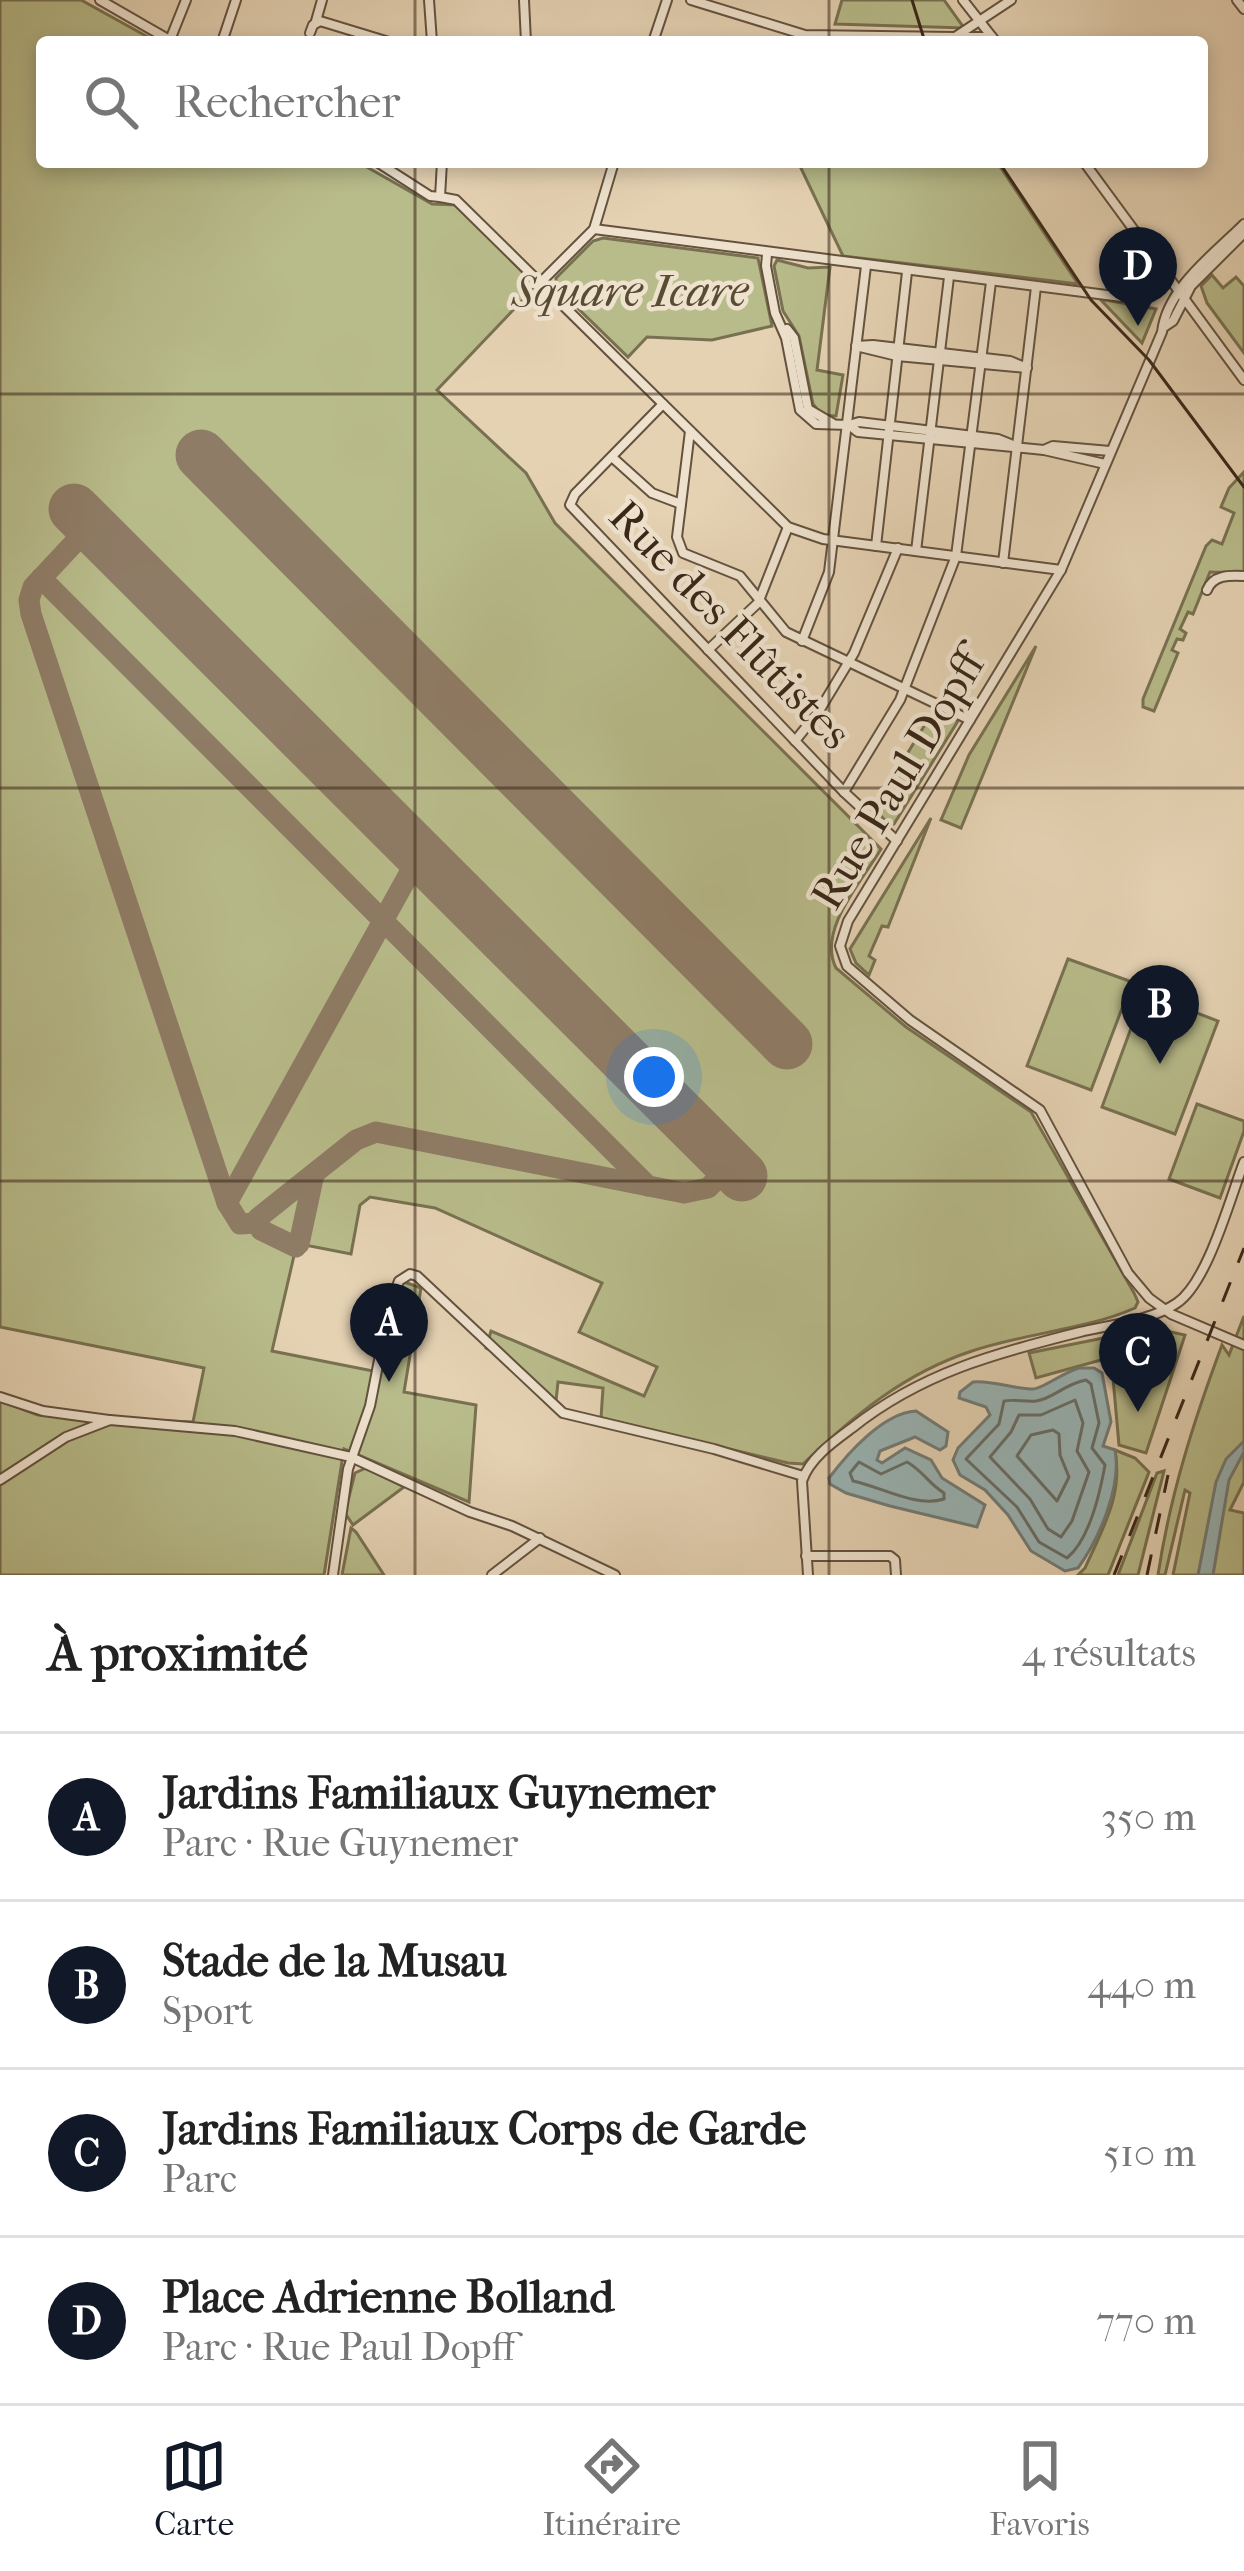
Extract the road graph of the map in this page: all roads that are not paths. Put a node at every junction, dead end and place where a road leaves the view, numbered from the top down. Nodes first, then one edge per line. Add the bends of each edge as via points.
1 (100, 0) edge
2 (186, 0) edge
3 (236, 0) edge
4 (322, 0) edge
5 (428, 0) edge
6 (524, 0) edge
7 (667, 0) edge
8 (691, 0) edge
9 (963, 0) edge
10 (1011, 0) edge
11 (1237, 0) edge
12 (707, 3) edge
13 (1244, 9) edge
14 (316, 22) junction
15 (981, 23) junction
16 (310, 33) dead end
17 (162, 36) edge
18 (173, 36) edge
19 (224, 36) edge
20 (366, 36) edge
21 (431, 36) edge
22 (526, 36) edge
23 (655, 36) edge
24 (881, 36) edge
25 (958, 36) edge
26 (992, 36) edge
27 (386, 168) edge
28 (442, 168) edge
29 (612, 168) edge
30 (1088, 168) edge
31 (440, 197) junction
32 (594, 229) junction
33 (1244, 229) edge
34 (767, 254) junction
35 (866, 266) junction
36 (907, 272) junction
37 (950, 277) junction
38 (991, 282) junction
39 (540, 283) junction
40 (1036, 287) junction
41 (1181, 294) junction
42 (1122, 297) dead end
43 (856, 346) junction
44 (897, 352) junction
45 (940, 357) junction
46 (981, 362) junction
47 (1027, 368) junction
48 (1244, 380) edge
49 (663, 404) junction
50 (849, 425) junction
51 (888, 430) junction
52 (690, 431) junction
53 (930, 435) junction
54 (972, 440) junction
55 (1018, 446) junction
56 (1044, 450) junction
57 (1110, 451) junction
58 (612, 457) junction
59 (1105, 464) junction
60 (681, 504) junction
61 (788, 527) junction
62 (833, 540) junction
63 (876, 546) junction
64 (898, 548) junction
65 (916, 551) junction
66 (956, 556) junction
67 (1003, 562) junction
68 (1061, 570) junction
69 (1244, 576) edge
70 (1207, 590) dead end
71 (760, 598) junction
72 (802, 641) junction
73 (708, 650) junction
74 (848, 663) junction
75 (904, 689) junction
76 (970, 720) junction
77 (796, 742) junction
78 (844, 793) junction
79 (896, 841) junction
80 (1244, 1162) edge
81 (1163, 1310) junction
82 (1244, 1346) edge
83 (0, 1397) edge
84 (110, 1420) junction
85 (351, 1457) junction
86 (802, 1476) junction
87 (0, 1480) edge
88 (540, 1538) junction
89 (806, 1556) junction
90 (333, 1575) edge
91 (492, 1575) edge
92 (615, 1575) edge
93 (808, 1575) edge
94 (896, 1575) edge

1 - 17 street
2 - 18 street
3 - 19 street
4 - 14 street
5 - 21 street
6 - 22 street
7 - 23 street
8 - 12 street
9 - 15 street
10 - 15 street
11 - 13 street
12 - 24 street via 806,35
14 - 16 street
14 - 20 street
15 - 25 street
15 - 26 street
27 - 31 street
28 - 31 street
29 - 32 street
30 - 41 street
31 - 39 street via 456,200
32 - 34 street
32 - 39 street
33 - 41 street
34 - 35 street
34 - 50 street via 776,313 794,338 808,409
35 - 36 street
35 - 43 street
36 - 37 street
36 - 44 street
37 - 38 street
37 - 45 street
38 - 40 street
38 - 46 street
39 - 49 street
40 - 42 street
40 - 47 street
41 - 48 street
41 - 57 street, Rue Paul Dopff via 1164,317
43 - 44 street
43 - 50 street
44 - 45 street
44 - 51 street
45 - 46 street
45 - 53 street
46 - 47 street
46 - 54 street
47 - 55 street
49 - 52 street
49 - 58 street
50 - 51 street
50 - 62 street
51 - 53 street
51 - 63 street
52 - 60 street
52 - 61 street
53 - 54 street
53 - 65 street
54 - 55 street
54 - 66 street
55 - 56 street
55 - 67 street
56 - 57 street
56 - 59 street
57 - 59 street, Rue Paul Dopff
58 - 60 street via 652,493
58 - 73 street, Rue des Flûtistes via 570,503
59 - 68 street, Rue Paul Dopff
60 - 71 street via 683,554 736,574
61 - 62 street
61 - 71 street
62 - 63 street
62 - 72 street via 828,578
63 - 64 street
64 - 65 street
64 - 74 street
65 - 66 street
66 - 67 street
66 - 75 street
67 - 68 street
68 - 76 street, Rue Paul Dopff
69 - 70 street via 1225,576
71 - 72 street via 778,626
71 - 73 street
72 - 74 street
73 - 77 street, Rue des Flûtistes
74 - 75 street
74 - 77 street
75 - 76 street
75 - 78 street
76 - 79 street, Rue Paul Dopff
77 - 78 street, Rue des Flûtistes
78 - 79 street, Rue des Flûtistes
79 - 81 street, Rue Paul Dopff via 841,934 847,966 1040,1110 1129,1273
80 - 81 street via 1196,1280
81 - 82 street
81 - 86 street via 930,1377 880,1405
83 - 84 street
84 - 85 street via 235,1431
84 - 87 street via 66,1437
85 - 86 street via 390,1304 406,1275 417,1276 562,1413
85 - 88 street
85 - 90 street
86 - 89 street
88 - 91 street
88 - 92 street
89 - 93 street
89 - 94 street via 890,1556

